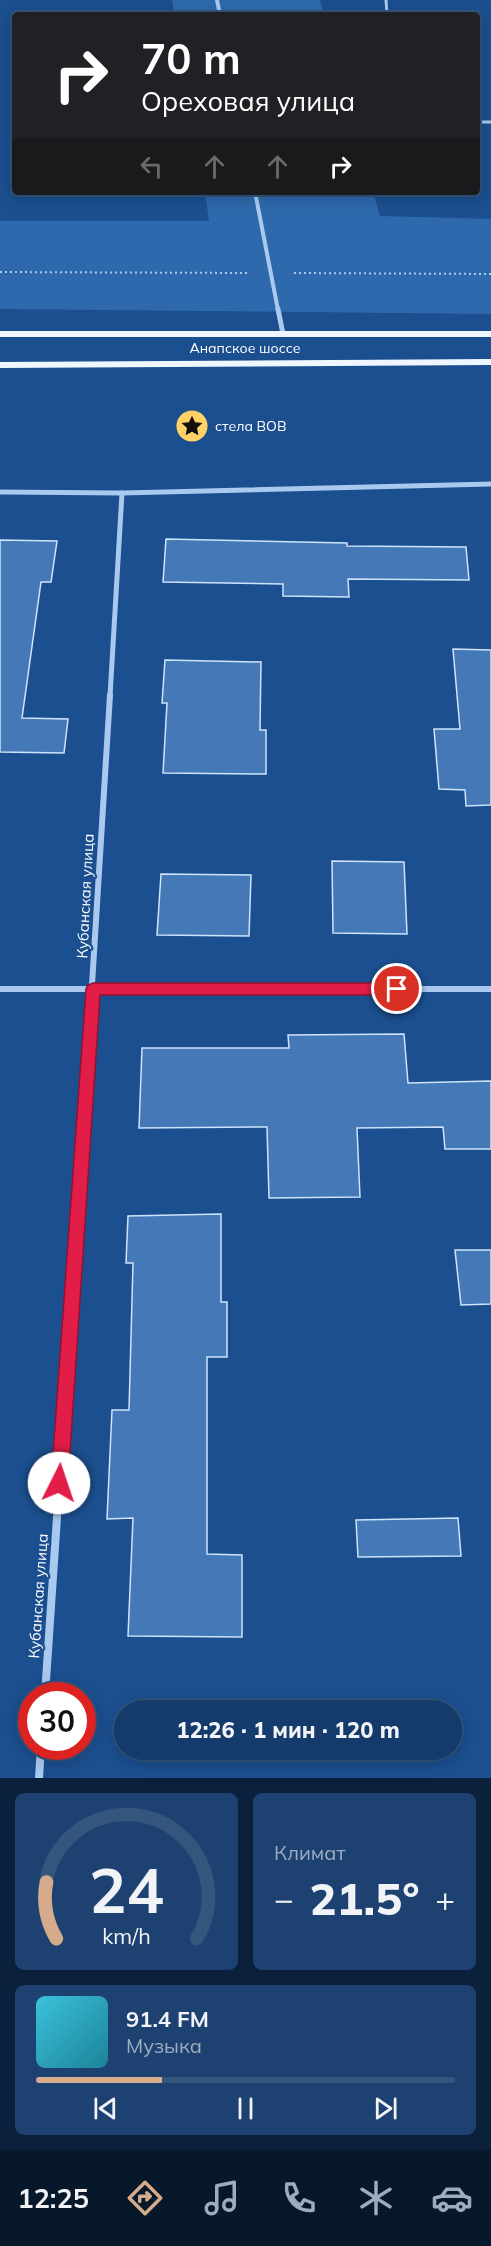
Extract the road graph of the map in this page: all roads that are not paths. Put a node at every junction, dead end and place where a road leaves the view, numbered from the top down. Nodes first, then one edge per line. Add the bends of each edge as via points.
1 (256, 195) edge
2 (0, 334) edge
3 (283, 334) junction
4 (491, 334) edge
5 (491, 362) edge
6 (0, 365) edge
7 (491, 484) edge
8 (0, 492) edge
9 (122, 493) junction
10 (0, 989) edge
11 (93, 989) junction
12 (491, 989) edge
13 (46, 1682) edge
14 (40, 1760) edge
15 (39, 1778) edge

1 - 3 street
2 - 3 main road, Анапское шоссе
3 - 4 main road, Анапское шоссе
5 - 6 main road, Анапское шоссе
7 - 9 street
8 - 9 street
9 - 11 street, Кубанская улица
10 - 11 street
11 - 12 street
11 - 13 street, Кубанская улица
14 - 15 street

